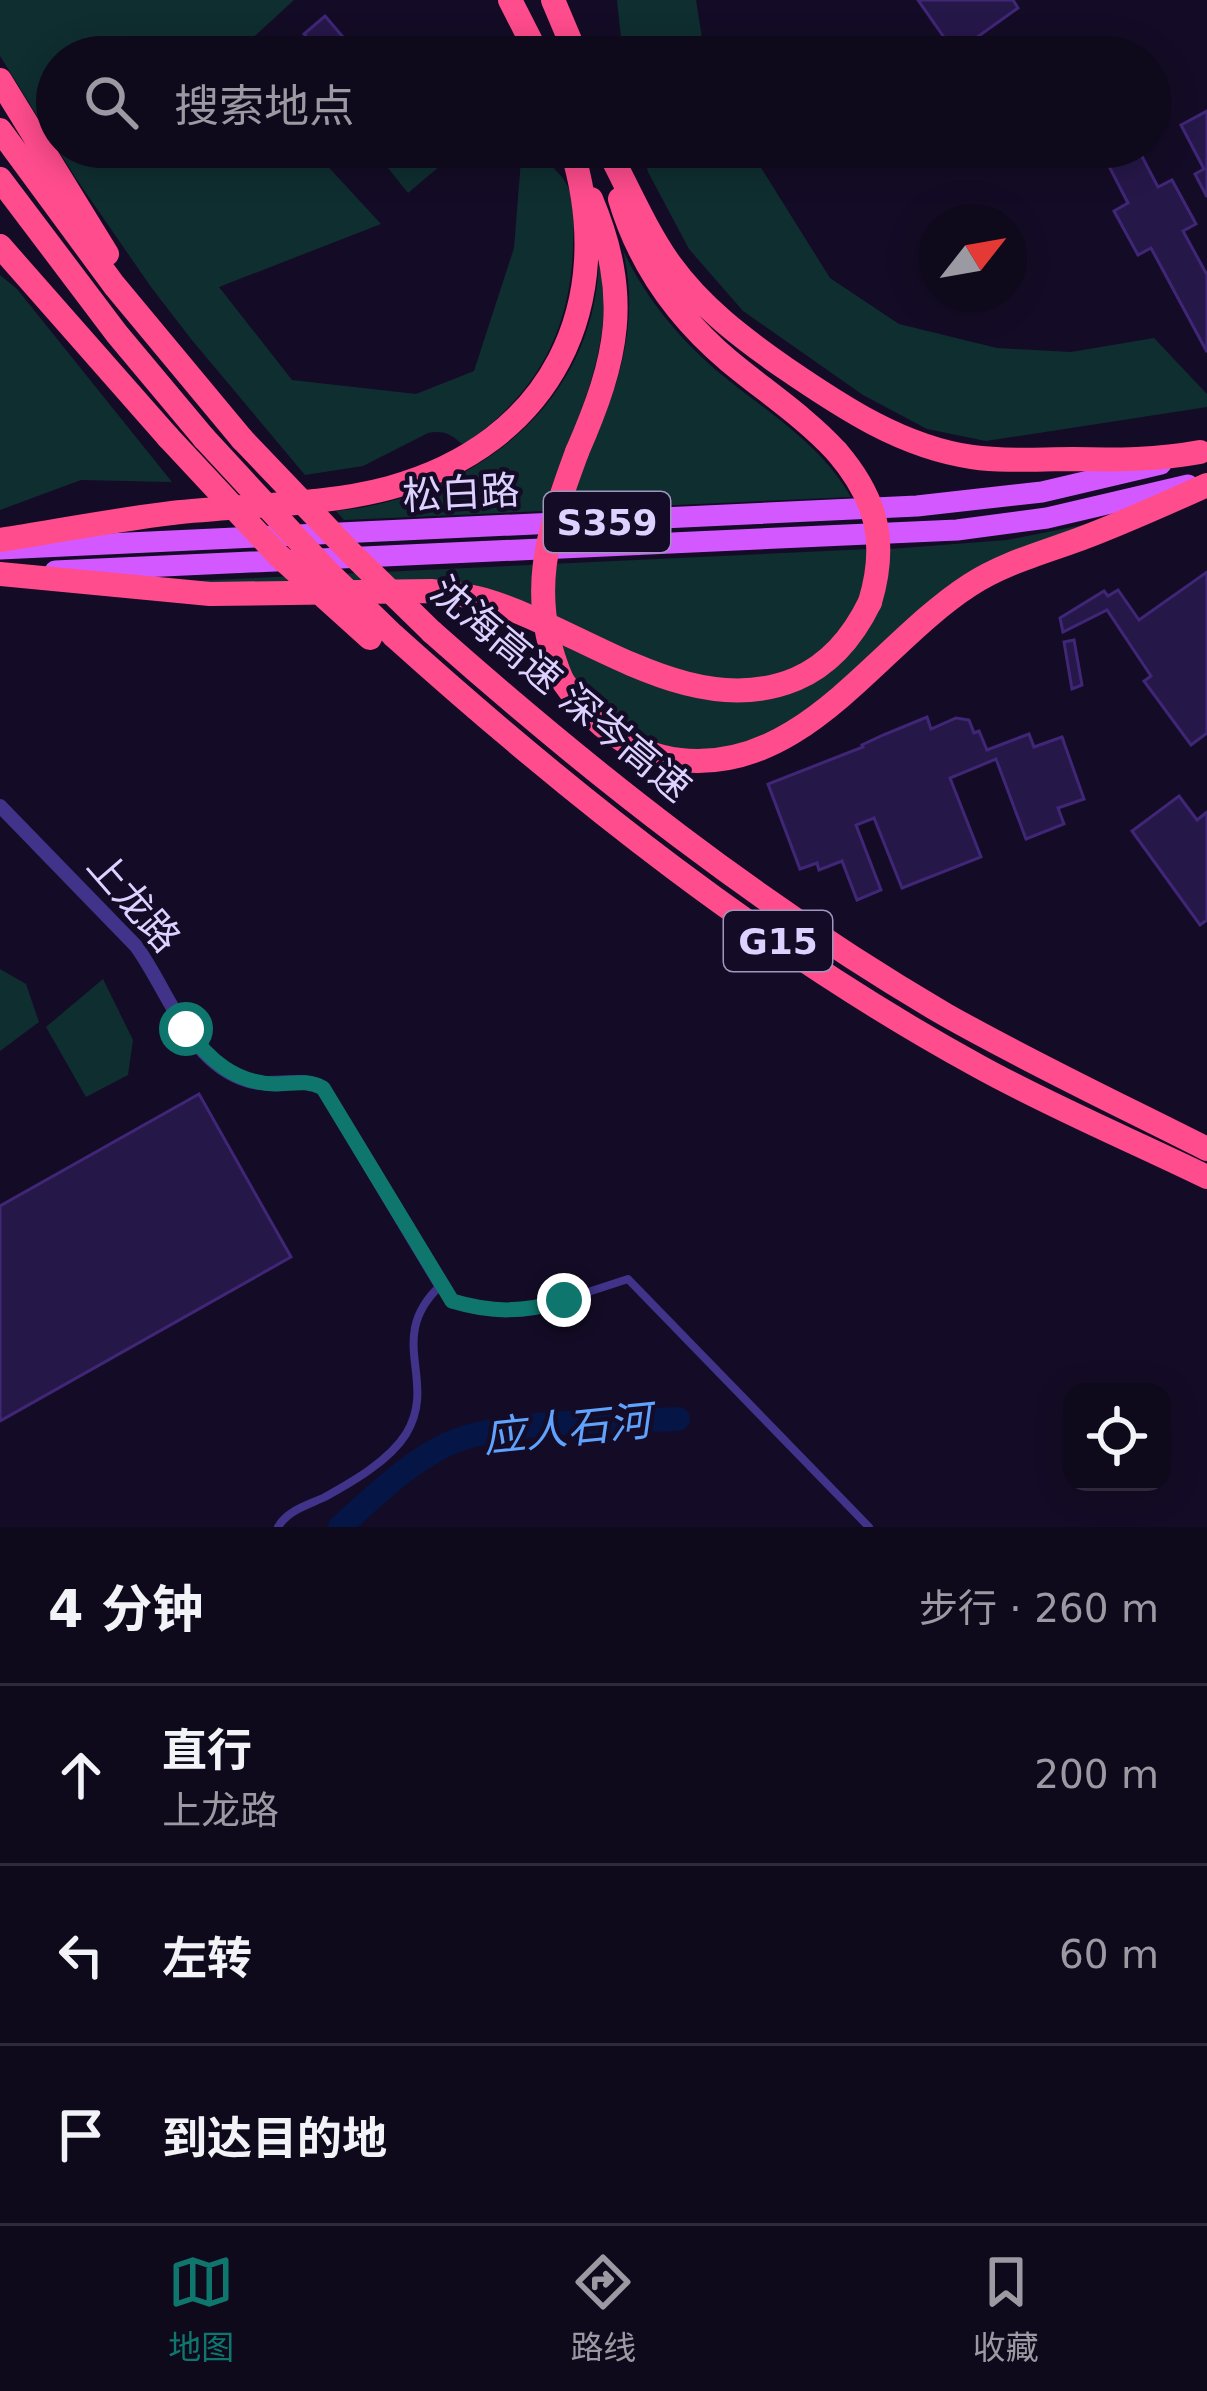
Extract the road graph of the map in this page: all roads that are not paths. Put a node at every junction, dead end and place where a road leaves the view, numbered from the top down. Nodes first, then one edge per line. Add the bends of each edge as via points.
1 (510, 0) edge
2 (553, 0) edge
3 (528, 36) edge
4 (568, 36) edge
5 (0, 80) edge
6 (0, 130) edge
7 (36, 139) edge
8 (53, 168) edge
9 (577, 168) edge
10 (579, 168) edge
11 (614, 168) edge
12 (618, 168) edge
13 (0, 179) edge
14 (0, 246) edge
15 (160, 344) junction
16 (1203, 451) edge
17 (1207, 482) edge
18 (0, 545) edge
19 (0, 573) edge
20 (382, 637) junction
21 (0, 806) edge
22 (1207, 1149) edge
23 (1207, 1177) edge
24 (441, 1285) junction
25 (278, 1527) edge
26 (869, 1527) edge

1 - 3 highway
2 - 4 highway
5 - 7 highway
6 - 15 highway, 沈海高速 深岑高速 / G15
8 - 15 highway
9 - 18 highway via 586,255 573,331 546,384 471,455 417,480 352,496 171,513
10 - 17 highway, bridge via 614,268 613,350 554,515 542,576 544,629 562,680 593,719 659,757 716,761 784,737 988,575
11 - 19 highway, bridge via 630,230 660,286 706,340 837,452 863,487 879,561 870,602 830,659 779,686 725,692 458,594 210,594
12 - 16 highway via 654,239 695,294 745,340 876,425 974,457 1134,460
13 - 20 highway, 沈海高速 深岑高速, bridge via 203,438
14 - 20 highway, bridge via 278,555
15 - 22 highway, 沈海高速 深岑高速 / G15, bridge via 432,632 624,794 826,939 993,1041
16 - 18 main road, 松白路 / S359 via 1042,492 917,506
17 - 19 main road, 松白路 / S359 via 957,530
20 - 23 highway, 沈海高速 深岑高速 / G15 via 688,878 879,1007 982,1068
21 - 24 street, 上龙路 via 136,946 204,1053 250,1081 323,1088
24 - 25 lane via 412,1333 417,1399 406,1433 364,1473
24 - 26 lane via 452,1301 508,1312 628,1279

